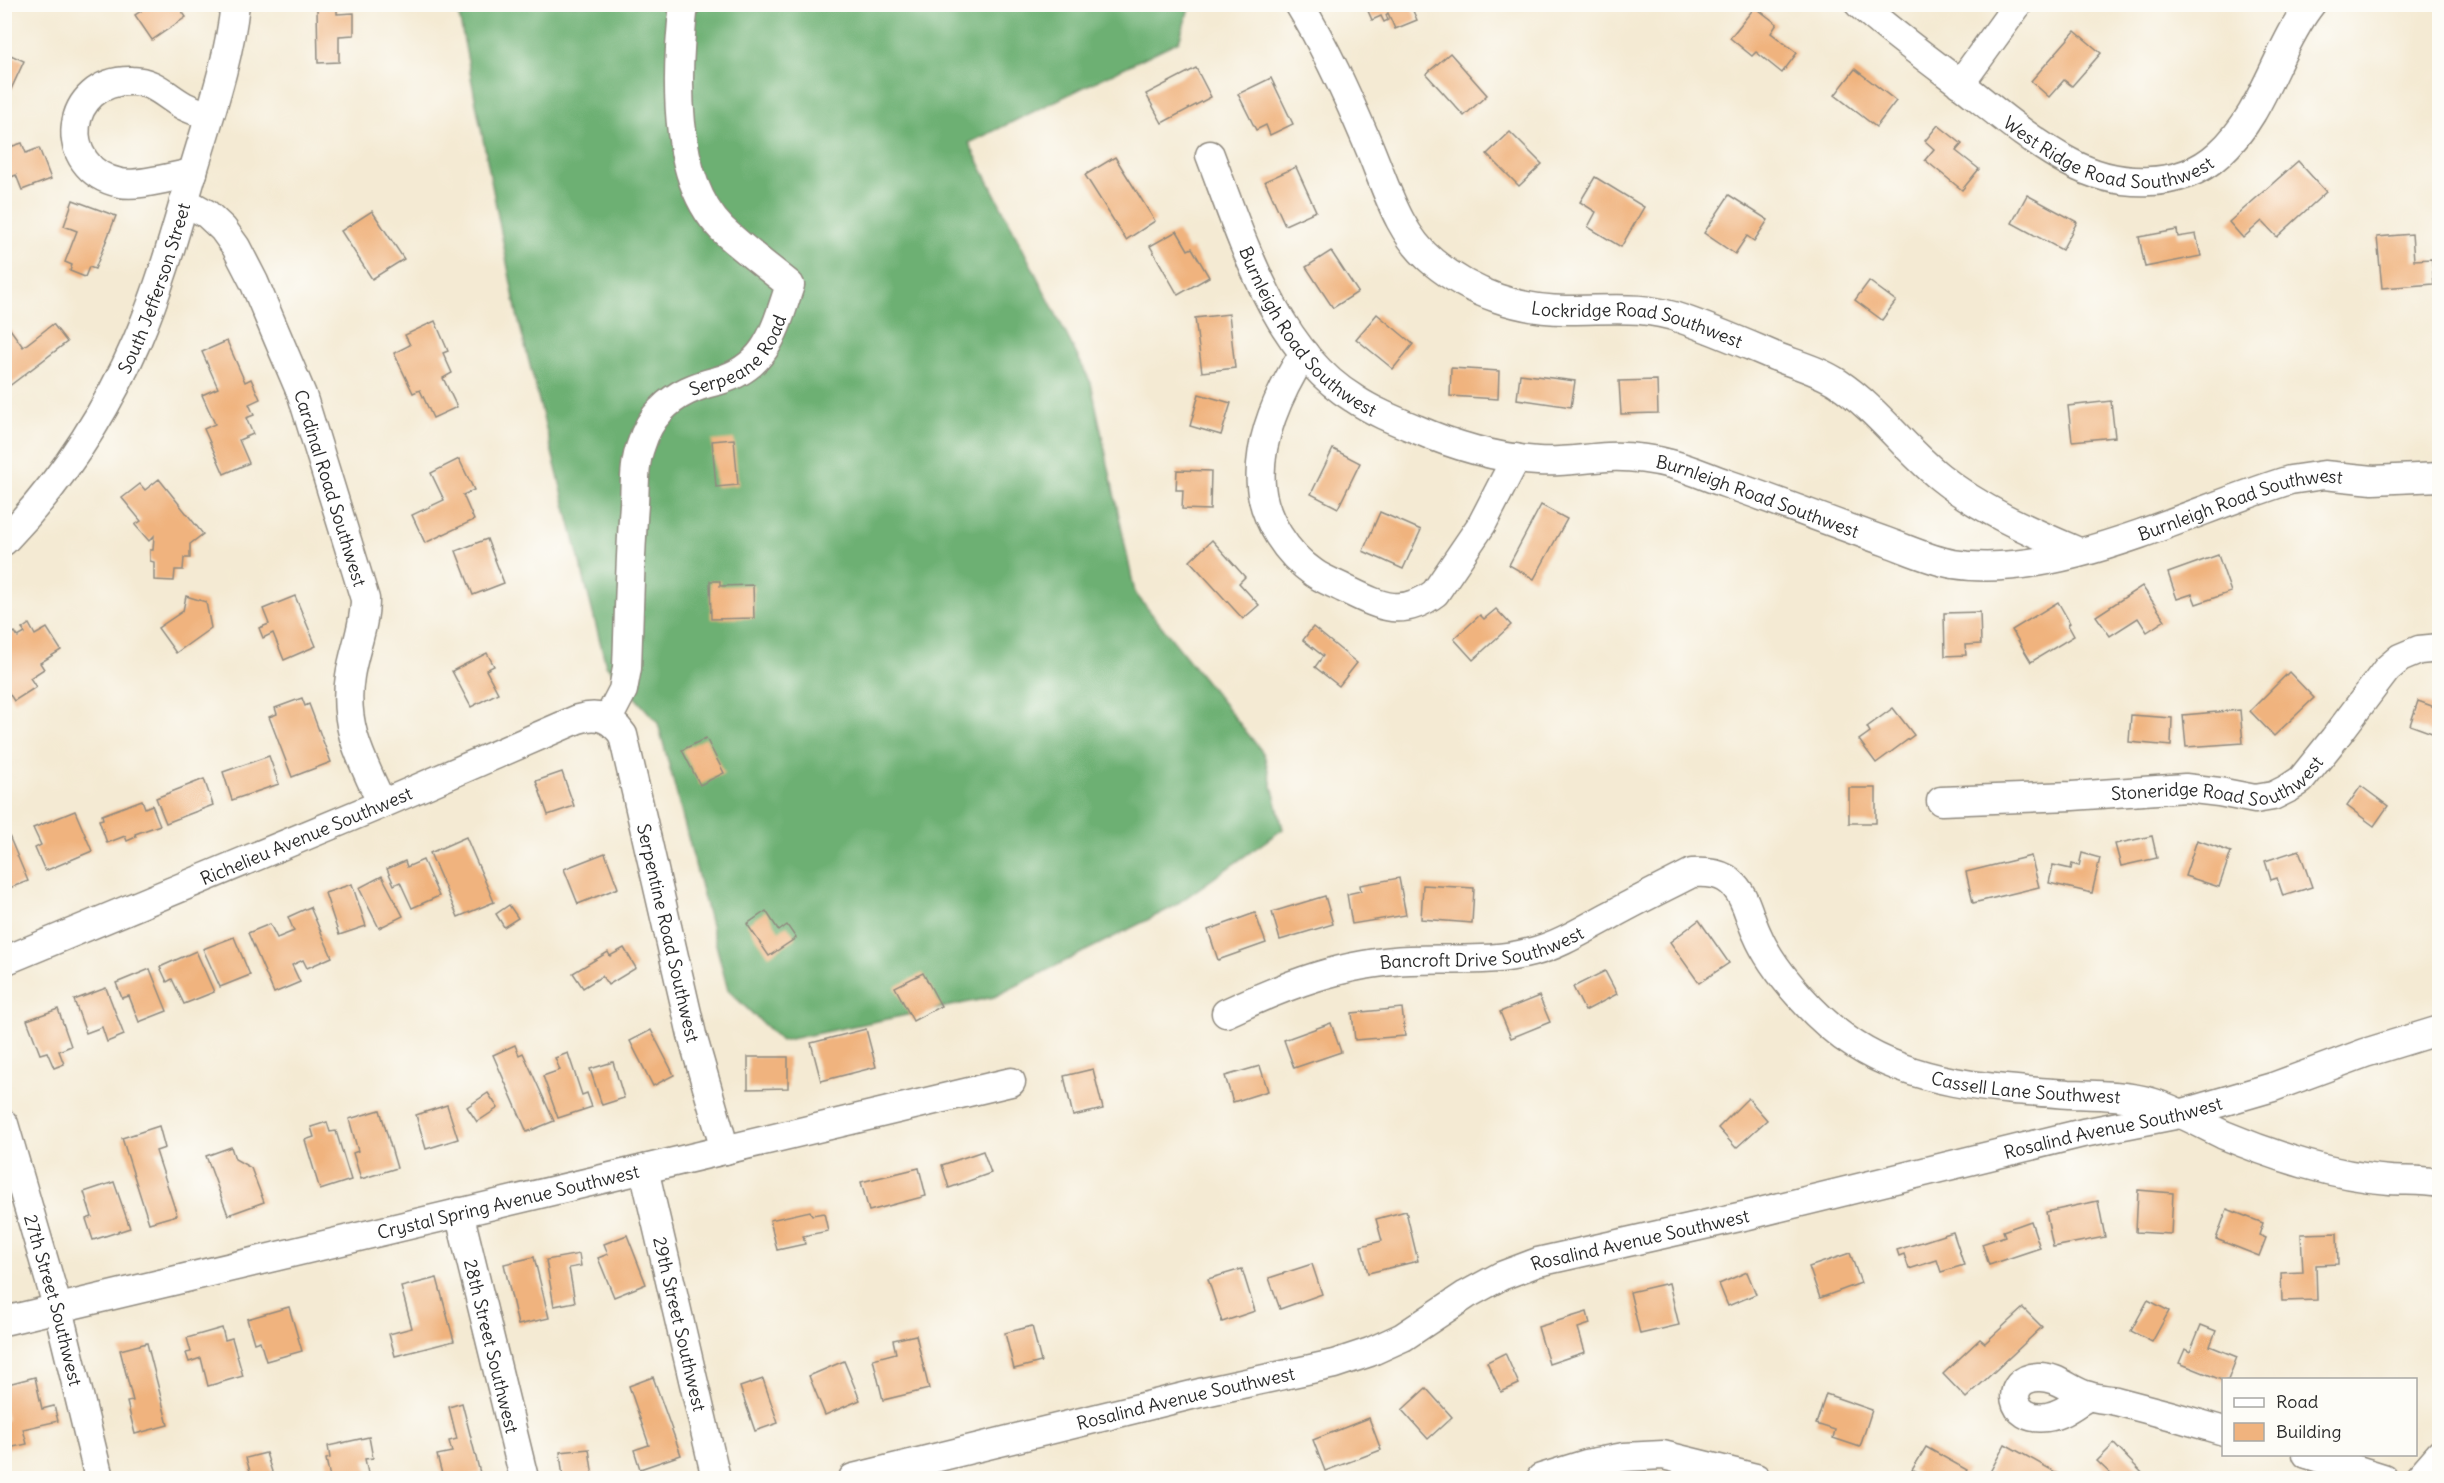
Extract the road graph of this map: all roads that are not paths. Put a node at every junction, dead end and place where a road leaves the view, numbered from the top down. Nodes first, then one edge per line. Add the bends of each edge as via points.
1 (236, 4) edge
2 (684, 4) edge
3 (1299, 4) edge
4 (1858, 4) edge
5 (2018, 4) edge
6 (2311, 4) edge
7 (1960, 84) junction
8 (210, 116) junction
9 (1210, 155) dead end
10 (192, 173) junction
11 (184, 201) junction
12 (1304, 353) junction
13 (1516, 458) junction
14 (2439, 477) edge
15 (4, 541) edge
16 (2079, 552) junction
17 (2439, 648) edge
18 (608, 719) junction
19 (1941, 801) dead end
20 (382, 804) junction
21 (1728, 880) joint
22 (4, 961) edge
23 (1226, 1013) dead end
24 (2439, 1030) edge
25 (1011, 1082) dead end
26 (2180, 1114) junction
27 (4, 1124) edge
28 (724, 1150) junction
29 (644, 1169) junction
30 (2439, 1183) edge
31 (459, 1212) junction
32 (58, 1308) junction
33 (4, 1322) edge
34 (2088, 1396) dead end
35 (2222, 1431) edge
36 (2439, 1454) edge
37 (2310, 1456) edge
38 (1728, 1475) edge
39 (99, 1479) edge
40 (524, 1479) edge
41 (716, 1479) edge
42 (853, 1479) edge
43 (1541, 1479) edge
44 (1756, 1479) edge
45 (2383, 1479) edge
46 (2419, 1479) edge

1 - 8 street, South Jefferson Street
2 - 18 street, Serpeane Road via 681,116 694,188 722,229 790,285 771,339 761,354 734,375 696,386 678,396 661,410 640,446 627,668 623,690
3 - 16 street, Lockridge Road Southwest via 1343,86 1402,224 1419,249 1458,280 1485,294 1539,309 1619,307 1670,315 1811,369 1863,400 1917,456 1973,501
4 - 7 street, West Ridge Road Southwest
5 - 7 street
6 - 7 street, West Ridge Road Southwest via 2254,112 2236,136 2217,156 2176,177 2131,180 2097,174 2070,163
8 - 10 street, South Jefferson Street
8 - 10 street via 184,106 150,84 133,81 120,81 95,92 77,114 74,130 82,157 105,178 123,184
9 - 12 street, Burnleigh Road Southwest via 1265,288
10 - 11 street, South Jefferson Street
11 - 15 street, South Jefferson Street via 149,310 113,391 61,475
11 - 20 street, Cardinal Road Southwest via 207,214 236,247 302,395 365,599 365,620 349,685 348,720
12 - 13 street, Burnleigh Road Southwest via 1351,398 1394,420 1484,453
12 - 13 street via 1276,405 1266,437 1261,487 1266,510 1293,555 1315,574 1375,604 1410,607 1436,593 1482,524
13 - 16 street, Burnleigh Road Southwest via 1541,462 1643,458 1674,465 1952,564 2021,565
14 - 16 street, Burnleigh Road Southwest via 2373,480 2324,475 2290,480
17 - 19 street, Stoneridge Road Southwest via 2419,650 2387,669 2301,780 2273,796 2247,798 2185,788
18 - 20 street, Richelieu Avenue Southwest via 578,719
18 - 28 street, Serpentine Road Southwest via 623,735 692,1035
20 - 22 street, Richelieu Avenue Southwest
21 - 23 street, Bancroft Drive Southwest via 1707,872 1692,873 1564,940 1534,951 1471,961 1367,964 1273,991
21 - 26 street, Cassell Lane Southwest via 1742,896 1770,961 1788,984 1837,1032 1876,1059 1928,1077 2014,1090 2124,1097
24 - 26 street, Rosalind Avenue Southwest via 2273,1087
25 - 28 street, Crystal Spring Avenue Southwest
26 - 30 street, Cassell Lane Southwest via 2226,1136 2305,1164 2389,1180
26 - 42 street, Rosalind Avenue Southwest via 2083,1133 1538,1262 1466,1295 1403,1337 1335,1364 1200,1393
27 - 32 street, 27th Street Southwest
28 - 29 street, Crystal Spring Avenue Southwest
29 - 31 street, Crystal Spring Avenue Southwest
29 - 41 street, 29th Street Southwest
31 - 32 street, Crystal Spring Avenue Southwest
31 - 40 street, 28th Street Southwest
32 - 33 street, Crystal Spring Avenue Southwest
32 - 39 street, 27th Street Southwest
34 - 35 street
36 - 46 street
37 - 45 street
38 - 43 street via 1663,1455 1586,1464
38 - 44 street

